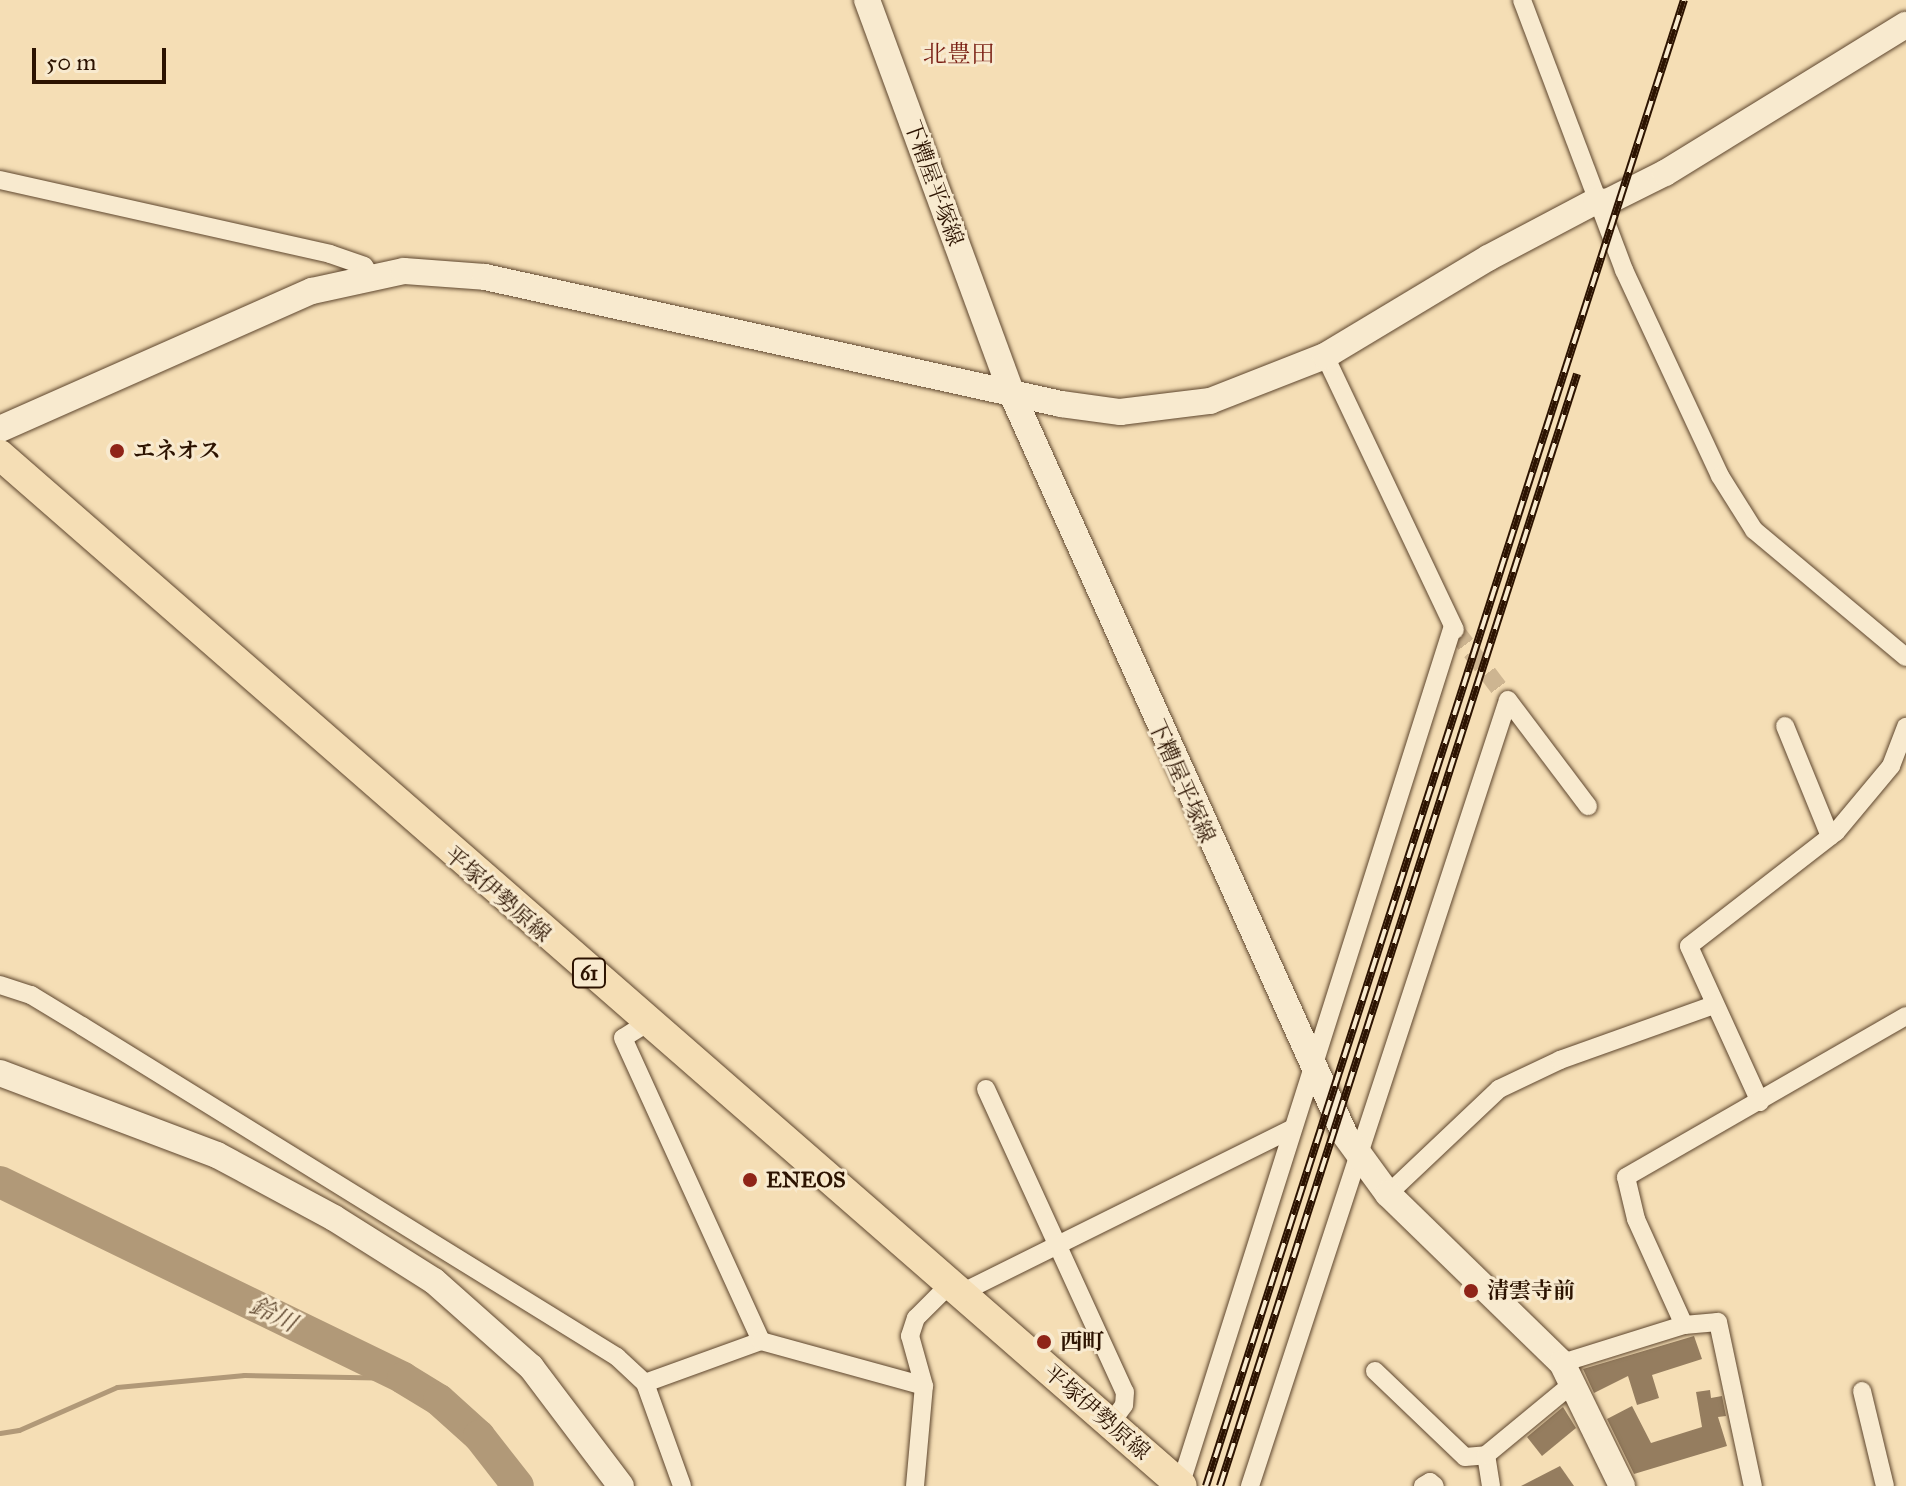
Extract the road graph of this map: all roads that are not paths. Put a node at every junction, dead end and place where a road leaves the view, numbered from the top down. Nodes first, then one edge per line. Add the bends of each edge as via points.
1 (867, 0) edge
2 (1522, 0) edge
3 (1906, 25) edge
4 (0, 180) edge
5 (1596, 201) junction
6 (371, 276) junction
7 (1325, 356) junction
8 (1012, 394) junction
9 (0, 429) edge
10 (0, 455) edge
11 (1906, 657) edge
12 (1785, 726) dead end
13 (1906, 727) edge
14 (1588, 806) dead end
15 (1830, 836) junction
16 (0, 985) edge
17 (1714, 1005) junction
18 (1906, 1016) edge
19 (647, 1023) junction
20 (1313, 1069) junction
21 (0, 1073) edge
22 (986, 1089) dead end
23 (1760, 1102) junction
24 (1290, 1130) junction
25 (1358, 1158) junction
26 (1388, 1194) junction
27 (1058, 1245) junction
28 (955, 1289) junction
29 (1684, 1325) junction
30 (761, 1341) junction
31 (1375, 1371) dead end
32 (1567, 1374) junction
33 (645, 1383) junction
34 (924, 1386) junction
35 (1862, 1391) dead end
36 (1110, 1424) junction
37 (1486, 1455) junction
38 (1181, 1485) edge
39 (621, 1486) edge
40 (682, 1486) edge
41 (915, 1486) edge
42 (1250, 1486) edge
43 (1423, 1486) edge
44 (1435, 1486) edge
45 (1491, 1486) edge
46 (1622, 1486) edge
47 (1753, 1486) edge
48 (1885, 1486) edge

1 - 8 street, 下糟屋平塚線
2 - 5 street
3 - 5 street via 1680,160 1662,160 1601,192
4 - 6 street via 330,254 364,266
5 - 7 street via 1488,258
5 - 11 street via 1720,476 1754,530
6 - 8 street via 437,272 485,277
6 - 9 street via 312,291 251,316
7 - 8 street via 1253,388 1170,410 1120,412
7 - 20 street via 1454,628
8 - 20 street, 下糟屋平塚線
10 - 19 main road, 平塚伊勢原線 / 61
12 - 15 street
13 - 15 street via 1891,766
14 - 25 street via 1508,700
15 - 17 street via 1689,946
16 - 33 street via 31,995 319,1172 617,1357
17 - 23 street
17 - 26 street via 1560,1060 1499,1089
18 - 23 street
19 - 28 main road, 平塚伊勢原線 / 61
19 - 30 street via 623,1038
20 - 24 street
20 - 25 street, 下糟屋平塚線
21 - 39 street via 217,1155 334,1218 434,1281 531,1367
22 - 27 street
23 - 29 street via 1626,1177 1636,1219
24 - 27 street
24 - 38 street
25 - 26 street, 下糟屋平塚線
25 - 42 street
26 - 32 street, 下糟屋平塚線
27 - 28 street
27 - 36 street via 1125,1392 1124,1405
28 - 34 street via 916,1318 910,1336
28 - 36 main road, 平塚伊勢原線 / 61
29 - 32 street
29 - 47 street via 1718,1322
30 - 33 street
30 - 34 street
31 - 37 street via 1465,1457
32 - 37 street
32 - 46 street, 下糟屋平塚線
33 - 40 street
34 - 41 street
35 - 48 street
36 - 38 main road, 平塚伊勢原線 / 61
37 - 45 street
43 - 44 street

